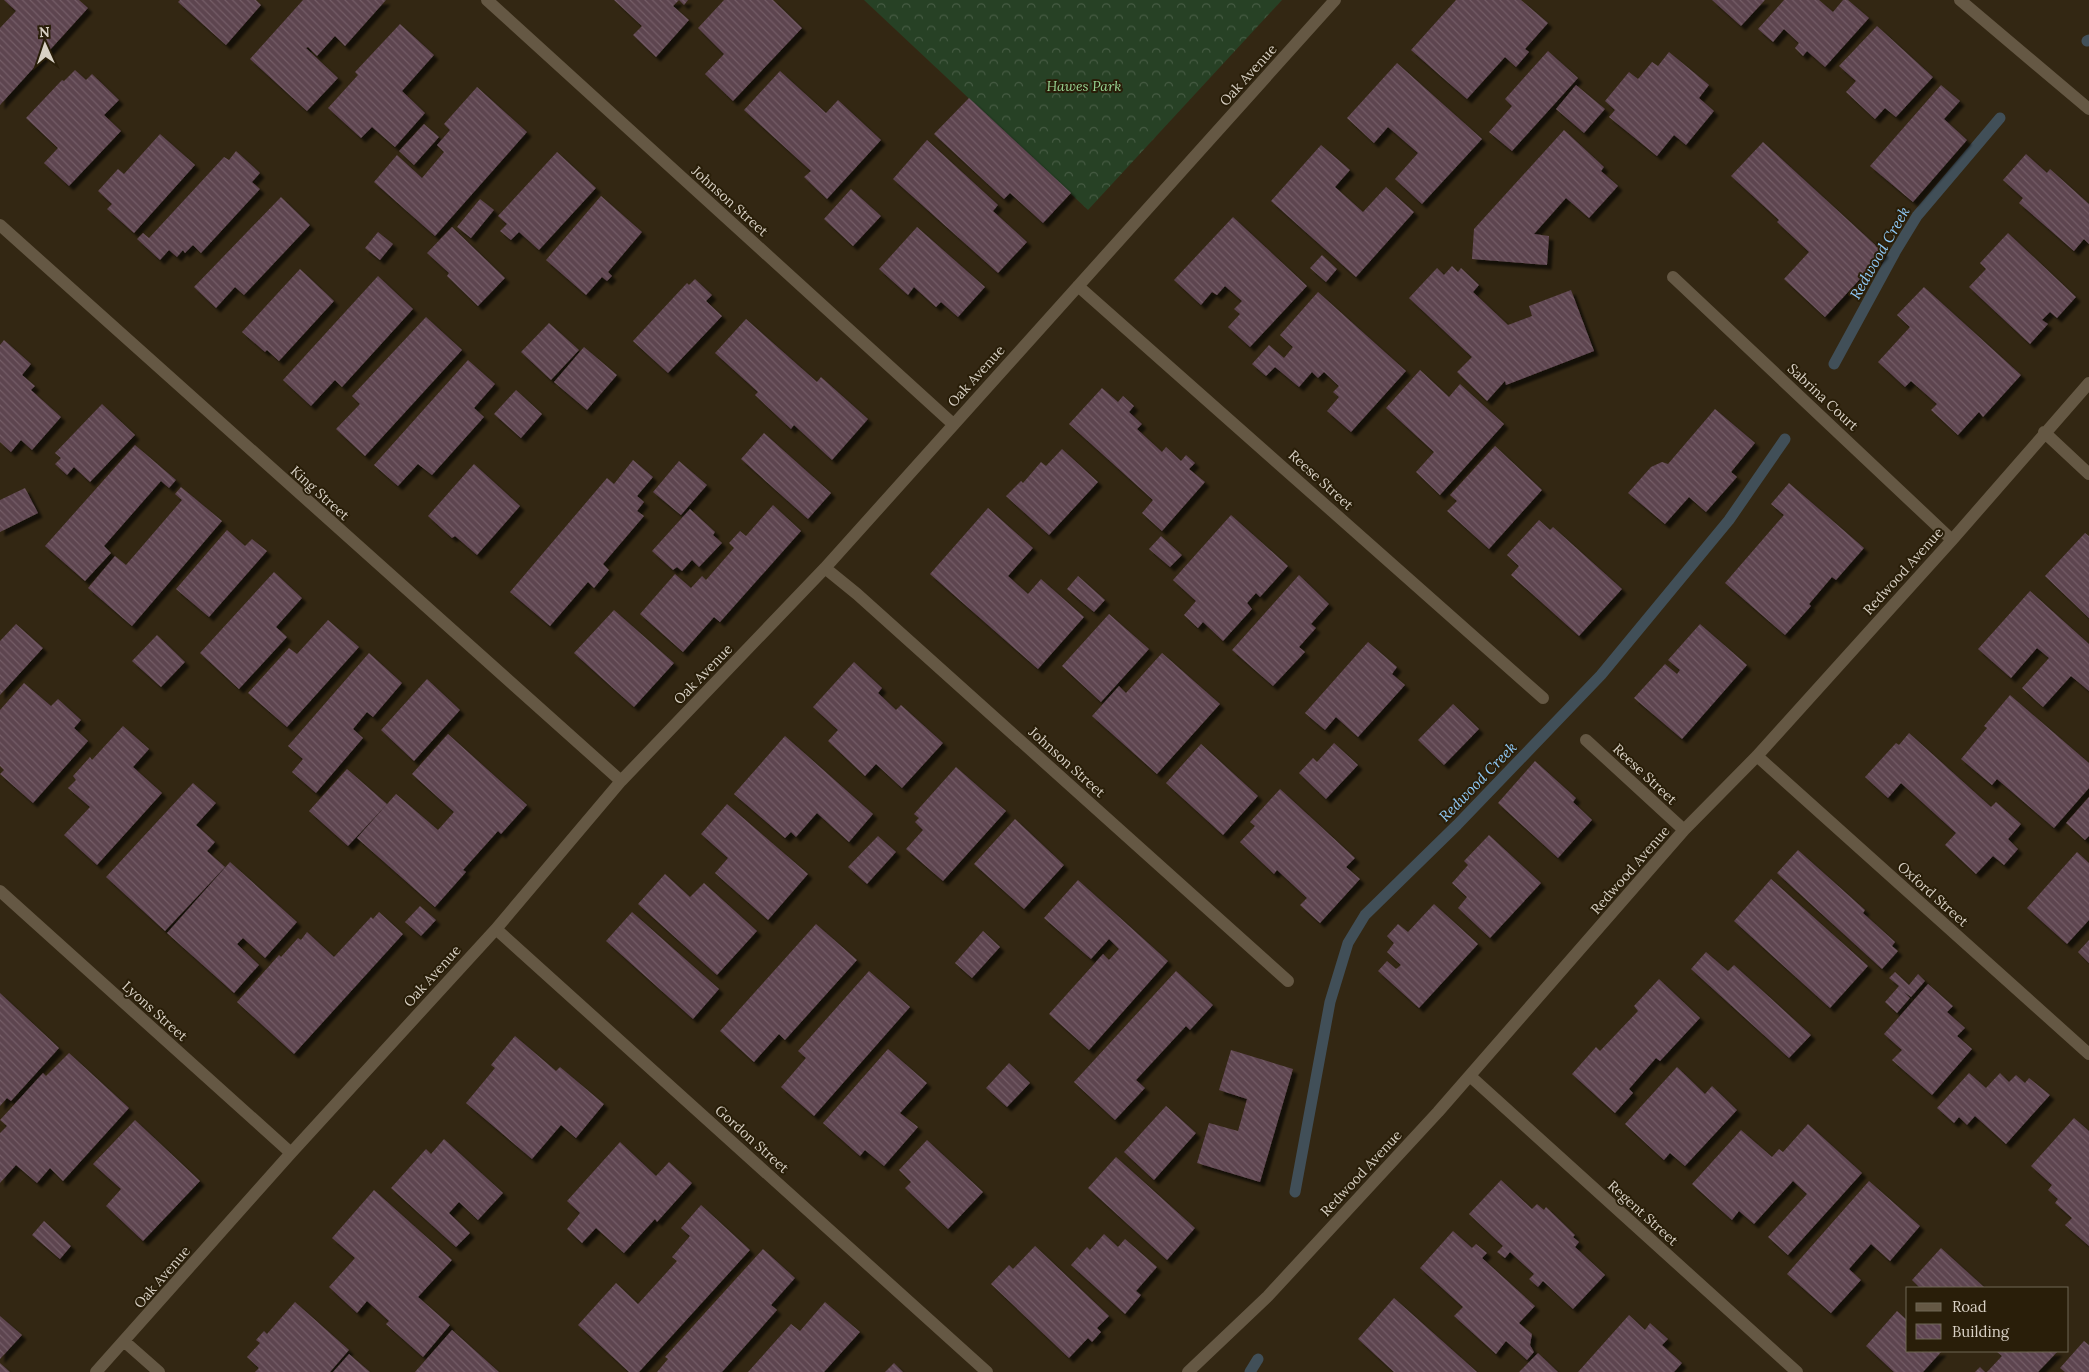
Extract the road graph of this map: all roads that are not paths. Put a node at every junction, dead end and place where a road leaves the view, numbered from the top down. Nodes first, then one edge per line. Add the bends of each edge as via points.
1 (487, 0) edge
2 (1335, 0) edge
3 (1960, 0) edge
4 (2089, 109) edge
5 (0, 225) edge
6 (1673, 277) dead end
7 (1078, 286) junction
8 (2089, 383) edge
9 (953, 424) junction
10 (2044, 432) junction
11 (2089, 474) edge
12 (1952, 540) junction
13 (825, 568) junction
14 (1543, 698) dead end
15 (1586, 740) dead end
16 (1757, 756) junction
17 (621, 782) junction
18 (1684, 830) junction
19 (0, 891) edge
20 (496, 929) junction
21 (1288, 981) dead end
22 (2089, 1054) edge
23 (1470, 1076) junction
24 (290, 1153) junction
25 (125, 1342) junction
26 (96, 1372) edge
27 (159, 1372) edge
28 (987, 1372) edge
29 (1188, 1372) edge
30 (1797, 1372) edge

1 - 9 street, Johnson Street
2 - 7 street, Oak Avenue
3 - 4 street
5 - 17 street, King Street
6 - 12 street, Sabrina Court
7 - 9 street, Oak Avenue
7 - 14 street, Reese Street
8 - 10 street, Redwood Avenue
9 - 13 street, Oak Avenue
10 - 11 street
10 - 12 street, Redwood Avenue
12 - 16 street, Redwood Avenue
13 - 17 street, Oak Avenue
13 - 21 street, Johnson Street
15 - 18 street, Reese Street
16 - 18 street, Redwood Avenue
16 - 22 street, Oxford Street
17 - 20 street, Oak Avenue
18 - 23 street, Redwood Avenue
19 - 24 street, Lyons Street
20 - 24 street, Oak Avenue
20 - 28 street, Gordon Street
23 - 29 street, Redwood Avenue via 1268,1296
23 - 30 street, Regent Street
24 - 25 street, Oak Avenue
25 - 26 street, Oak Avenue
25 - 27 street

